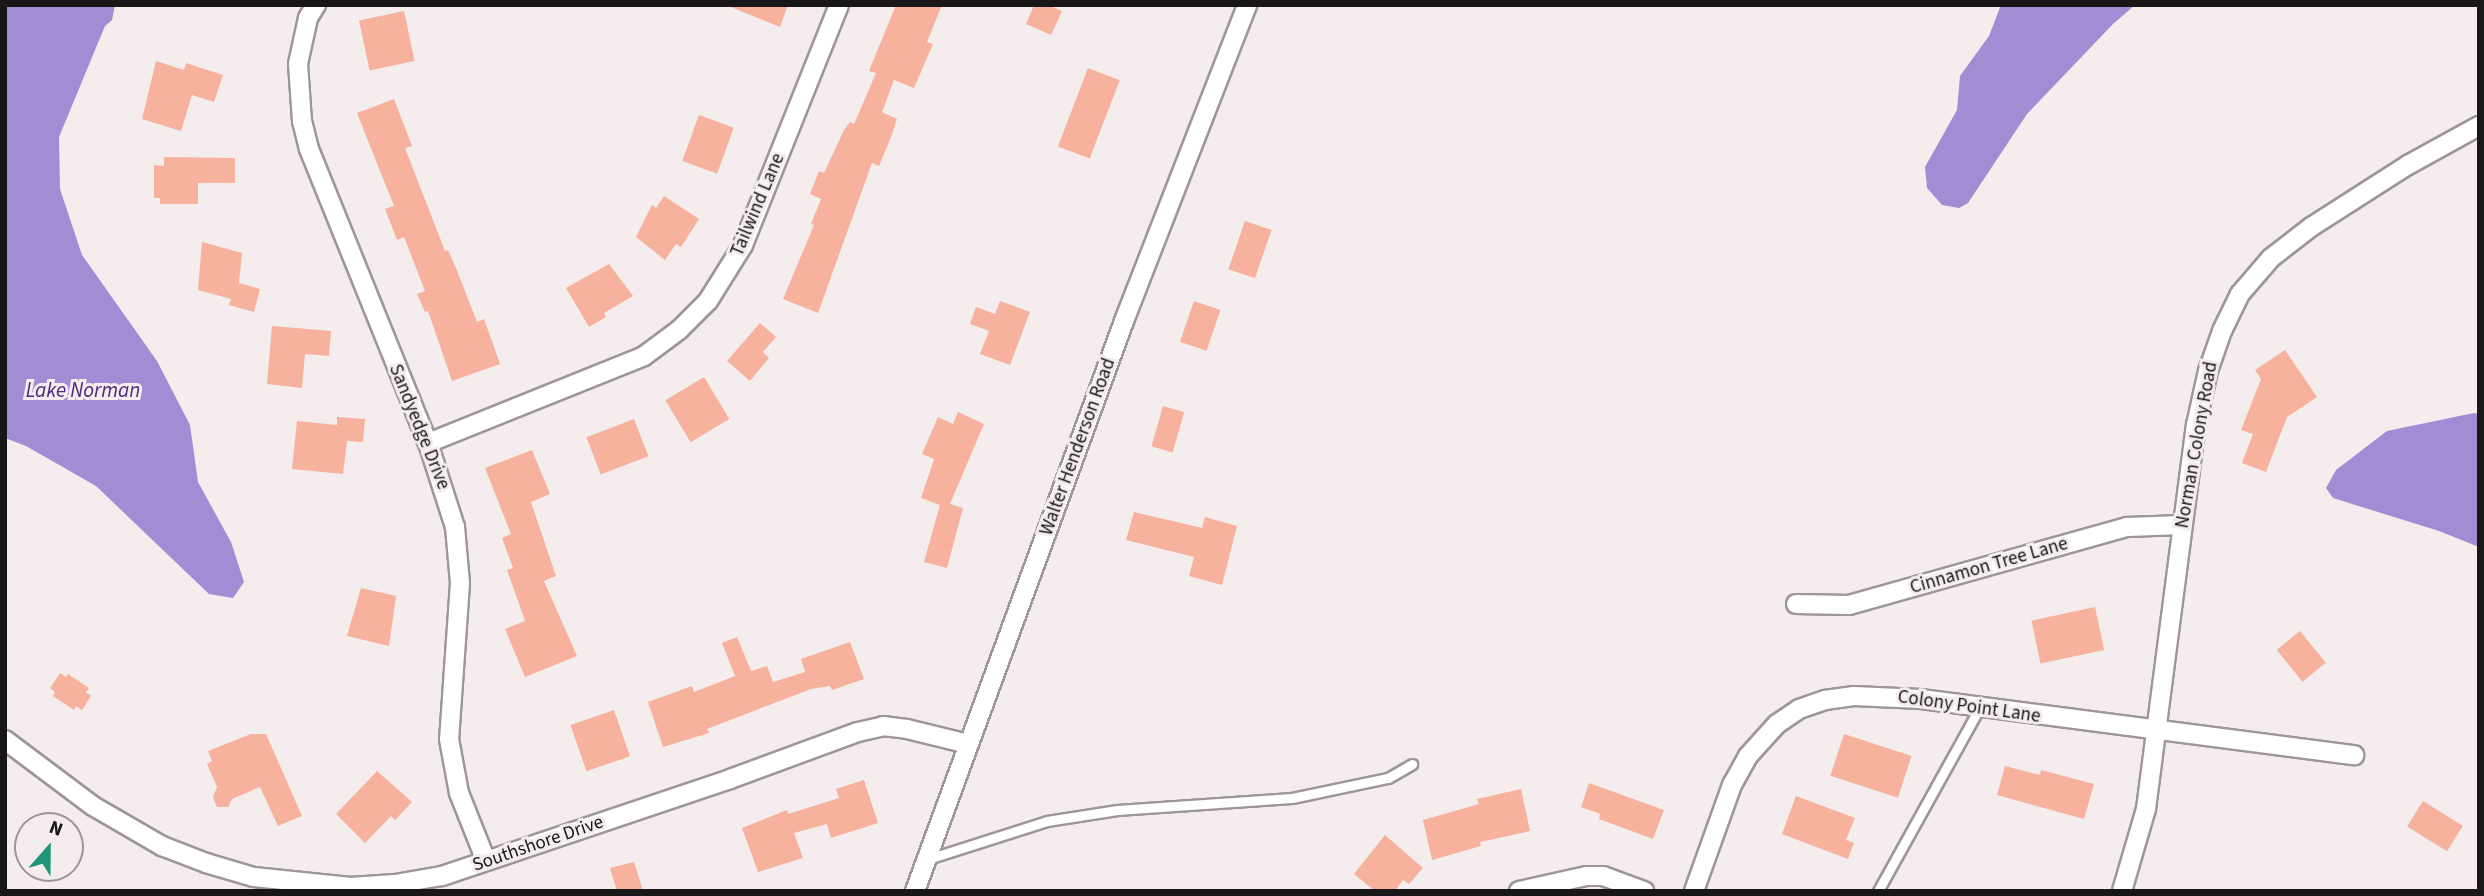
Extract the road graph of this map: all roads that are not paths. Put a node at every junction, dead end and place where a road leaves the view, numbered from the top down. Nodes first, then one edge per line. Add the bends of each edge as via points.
1 (316, 5) edge
2 (839, 5) edge
3 (1247, 5) edge
4 (2479, 126) edge
5 (428, 443) junction
6 (2182, 525) junction
7 (1796, 604) dead end
8 (1979, 709) junction
9 (2158, 731) junction
10 (5, 740) edge
11 (968, 744) junction
12 (2354, 755) dead end
13 (1412, 764) dead end
14 (926, 860) junction
15 (486, 861) junction
16 (915, 891) edge
17 (1519, 891) edge
18 (1644, 891) edge
19 (1694, 891) edge
20 (1878, 891) edge
21 (2122, 891) edge

1 - 5 street, Sandyedge Drive via 308,18 298,64 306,140
2 - 5 street, Tailwind Lane via 743,245 708,301 644,356
3 - 11 street, Walter Henderson Road
4 - 6 street, Norman Colony Road via 2311,227 2255,274 2221,331 2208,371
5 - 15 street, Sandyedge Drive via 448,500 459,552 448,710 450,751 460,793
6 - 7 street, Cinnamon Tree Lane via 2127,527 1849,605
6 - 9 street, Norman Colony Road
8 - 9 street, Colony Point Lane
8 - 19 street, Colony Point Lane via 1921,699 1854,696 1800,709 1777,724 1748,755 1732,785
8 - 20 lane
9 - 12 street, Colony Point Lane
9 - 21 street, Norman Colony Road via 2146,809
10 - 15 street, Southshore Drive via 128,828 206,863 254,877 350,887 395,884 442,876
11 - 14 street, Walter Henderson Road
11 - 15 street, Southshore Drive via 883,726 858,732
13 - 14 lane via 1388,778 1292,798 1117,810 1047,821
14 - 16 street, Walter Henderson Road
17 - 18 street via 1586,876 1603,876

